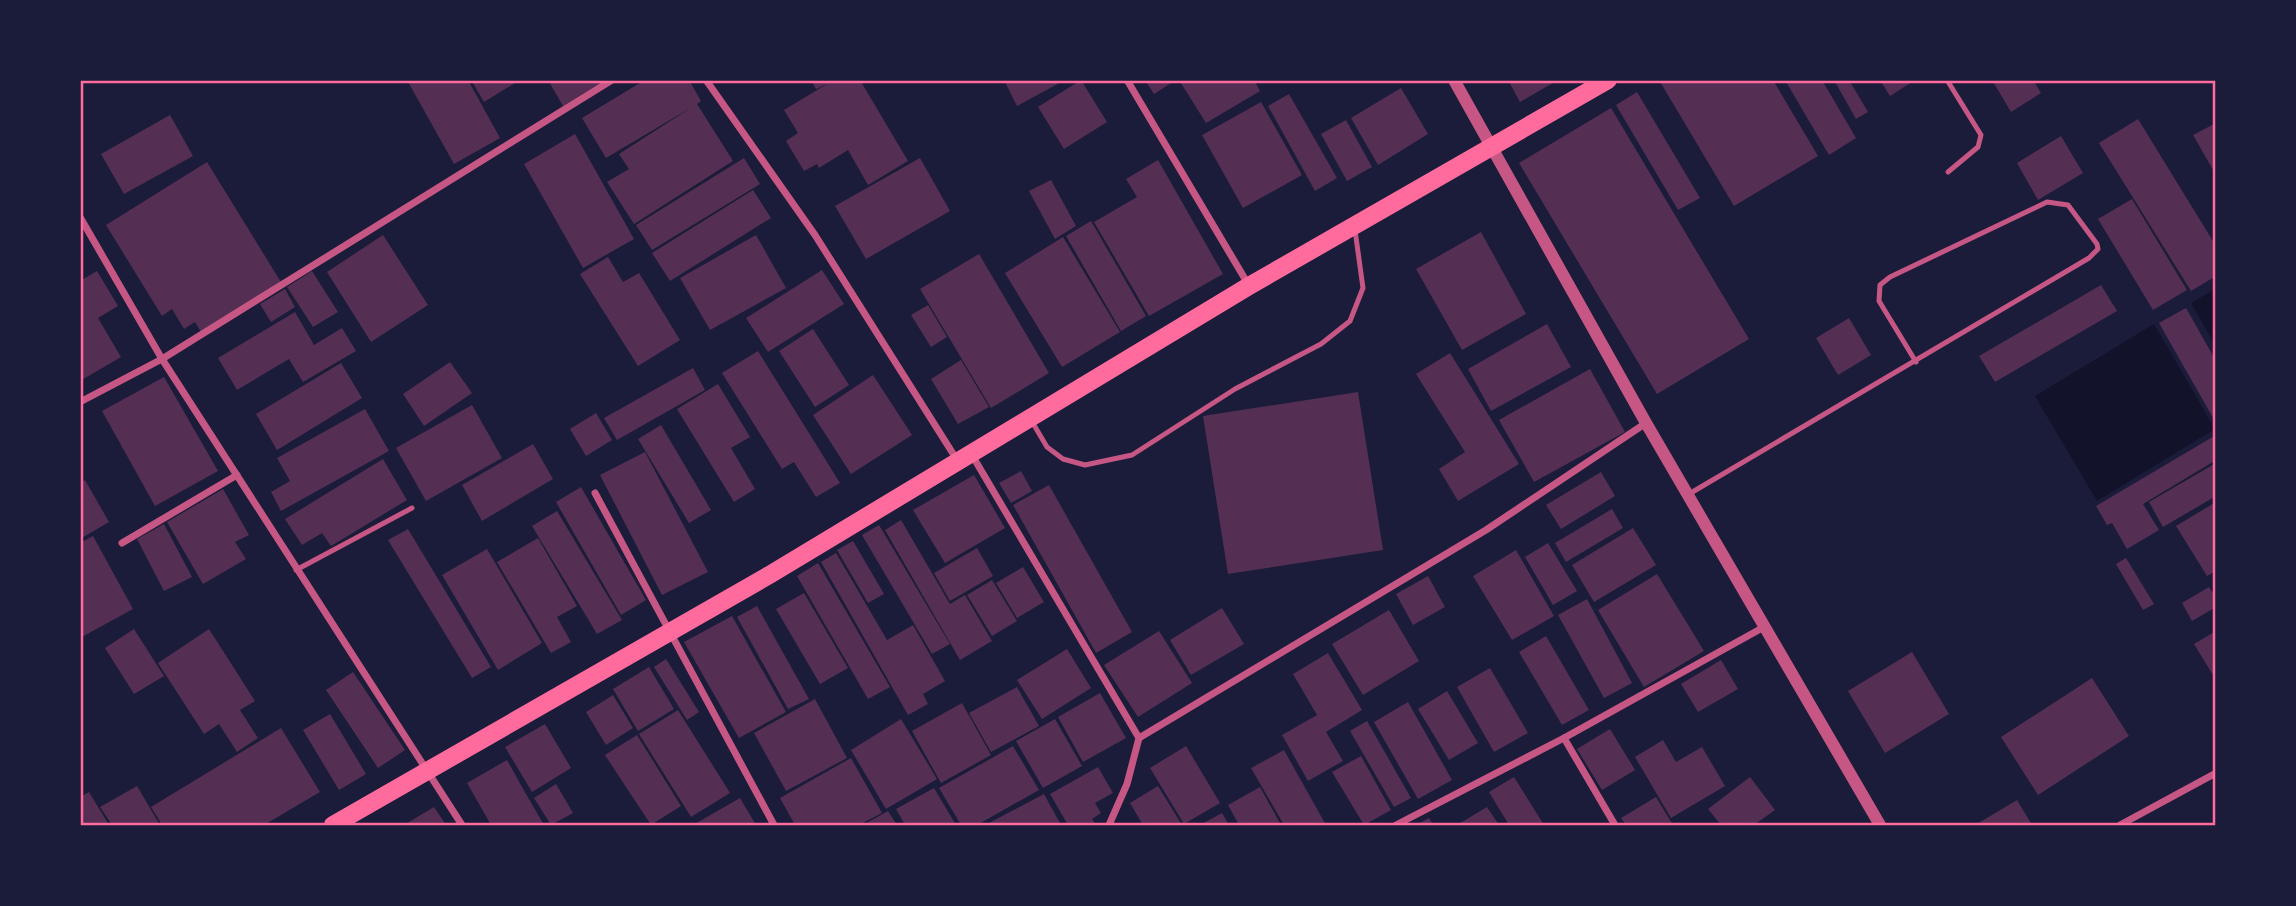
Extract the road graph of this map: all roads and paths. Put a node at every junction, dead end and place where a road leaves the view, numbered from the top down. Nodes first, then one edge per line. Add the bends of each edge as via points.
1 (612, 80) edge
2 (706, 80) edge
3 (1127, 80) edge
4 (1454, 80) edge
5 (1608, 80) edge
6 (1947, 80) edge
7 (1493, 148) junction
8 (1948, 172) dead end
9 (80, 217) edge
10 (1354, 227) junction
11 (1249, 286) junction
12 (162, 359) junction
13 (1916, 362) junction
14 (80, 402) edge
15 (1031, 419) junction
16 (1646, 423) junction
17 (965, 459) junction
18 (237, 475) junction
19 (595, 493) dead end
20 (1689, 494) junction
21 (412, 509) dead end
22 (122, 543) dead end
23 (296, 570) junction
24 (1764, 627) junction
25 (670, 632) junction
26 (1139, 738) junction
27 (1564, 738) junction
28 (429, 770) junction
29 (2216, 773) edge
30 (333, 825) edge
31 (462, 825) edge
32 (774, 825) edge
33 (1108, 825) edge
34 (1396, 825) edge
35 (1615, 825) edge
36 (1880, 825) edge
37 (2120, 825) edge

1 - 12 street
2 - 17 street
3 - 11 street
4 - 7 street
5 - 7 main road
6 - 8 lane via 1982,135 1978,147
7 - 10 main road
7 - 16 street
9 - 12 street
10 - 11 main road
10 - 15 lane via 1363,288 1350,321 1321,344 1235,389 1132,455 1085,465 1063,459 1047,447
11 - 15 main road
12 - 14 street
12 - 18 street
13 - 13 lane via 2094,254 2097,244 2068,205 2047,202 1880,285 1879,301
13 - 20 lane
15 - 17 main road
16 - 20 street
16 - 26 street via 1486,530
17 - 25 main road
17 - 26 street
18 - 22 street
18 - 23 street
19 - 25 street
20 - 24 street
21 - 23 lane
23 - 28 street
24 - 27 street
24 - 36 street
25 - 28 main road
25 - 32 street
26 - 33 street via 1127,785
27 - 34 street
27 - 35 street
28 - 30 main road
28 - 31 street
29 - 37 street

